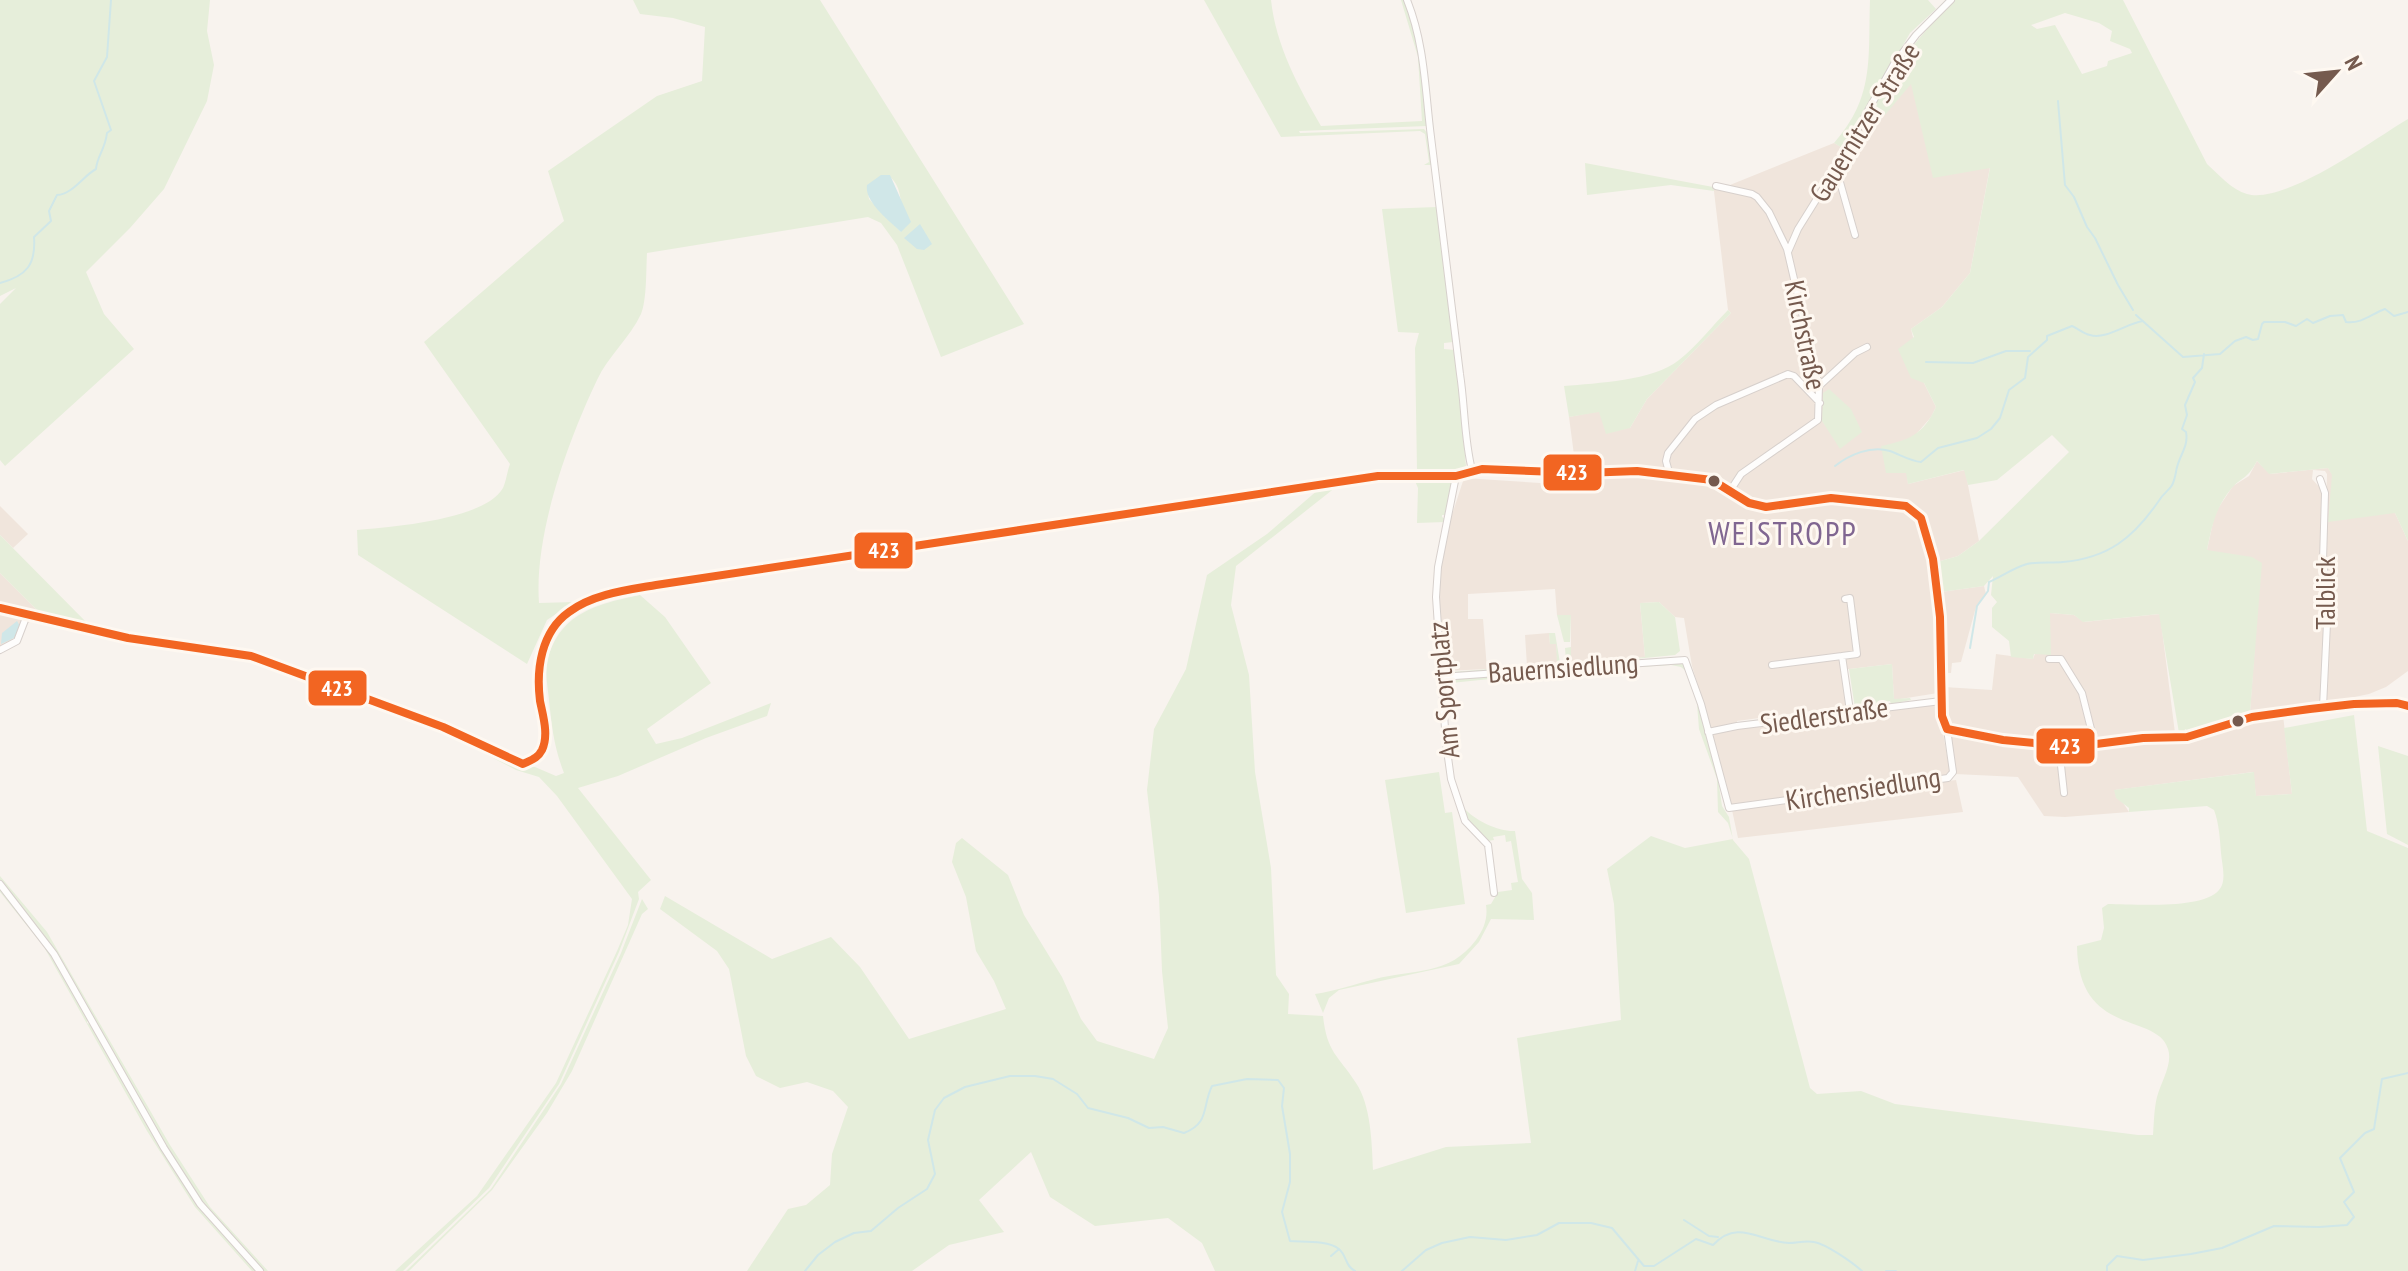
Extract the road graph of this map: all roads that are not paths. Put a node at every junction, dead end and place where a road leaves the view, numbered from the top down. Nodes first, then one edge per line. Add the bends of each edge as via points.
1 (1407, 0) edge
2 (1951, 0) edge
3 (1836, 168) junction
4 (1716, 186) dead end
5 (1855, 235) dead end
6 (1788, 252) junction
7 (1867, 347) dead end
8 (1819, 386) junction
9 (1820, 403) junction
10 (1666, 461) junction
11 (1472, 470) junction
12 (1656, 474) junction
13 (1456, 476) junction
14 (1670, 476) junction
15 (2320, 479) dead end
16 (1730, 491) junction
17 (1845, 599) dead end
18 (0, 608) edge
19 (27, 615) junction
20 (0, 650) edge
21 (1842, 656) junction
22 (2049, 659) dead end
23 (1772, 665) dead end
24 (1441, 677) junction
25 (1941, 701) junction
26 (2408, 706) edge
27 (2323, 707) junction
28 (1850, 711) junction
29 (1947, 729) junction
30 (1708, 732) junction
31 (2095, 745) junction
32 (2059, 747) junction
33 (2064, 793) dead end
34 (0, 884) edge
35 (1494, 893) dead end
36 (260, 1271) edge

1 - 11 street via 1426,69
2 - 3 street, Gauernitzer Straße via 1894,64
3 - 5 street
3 - 6 street, Gauernitzer Straße
4 - 6 street, Kirchstraße via 1757,197
6 - 8 street, Kirchstraße
7 - 8 street
8 - 9 street, Kirchstraße
9 - 10 street via 1794,376 1779,376 1704,412 1673,444
9 - 16 street, Kirchstraße via 1818,420 1741,474
10 - 12 street
10 - 14 street
11 - 12 street
11 - 13 street
12 - 14 street
13 - 19 street via 1378,476 656,585 591,600 560,618 549,635 539,673 545,743 535,760 523,764 461,734 251,656 128,638
13 - 24 street, Am Sportplatz via 1438,567
14 - 16 street via 1705,478
15 - 27 street, Talblick via 2325,493 2328,602
16 - 25 street via 1766,507 1831,498 1913,509 1929,538 1938,591
17 - 21 street via 1850,598 1857,654
18 - 19 street
19 - 20 street via 17,641
21 - 23 street
21 - 28 street
22 - 31 street via 2061,659 2080,689
24 - 30 street, Bauernsiedlung via 1685,660
24 - 35 street, Am Sportplatz via 1455,793 1465,821 1488,845
25 - 28 street, Siedlerstraße
25 - 29 street
26 - 27 street
27 - 31 street via 2252,717 2187,737
28 - 30 street, Siedlerstraße
29 - 30 street, Kirchensiedlung via 1953,772 1948,778 1729,808
29 - 32 street
31 - 32 street
32 - 33 street
34 - 36 street via 54,954 200,1204

